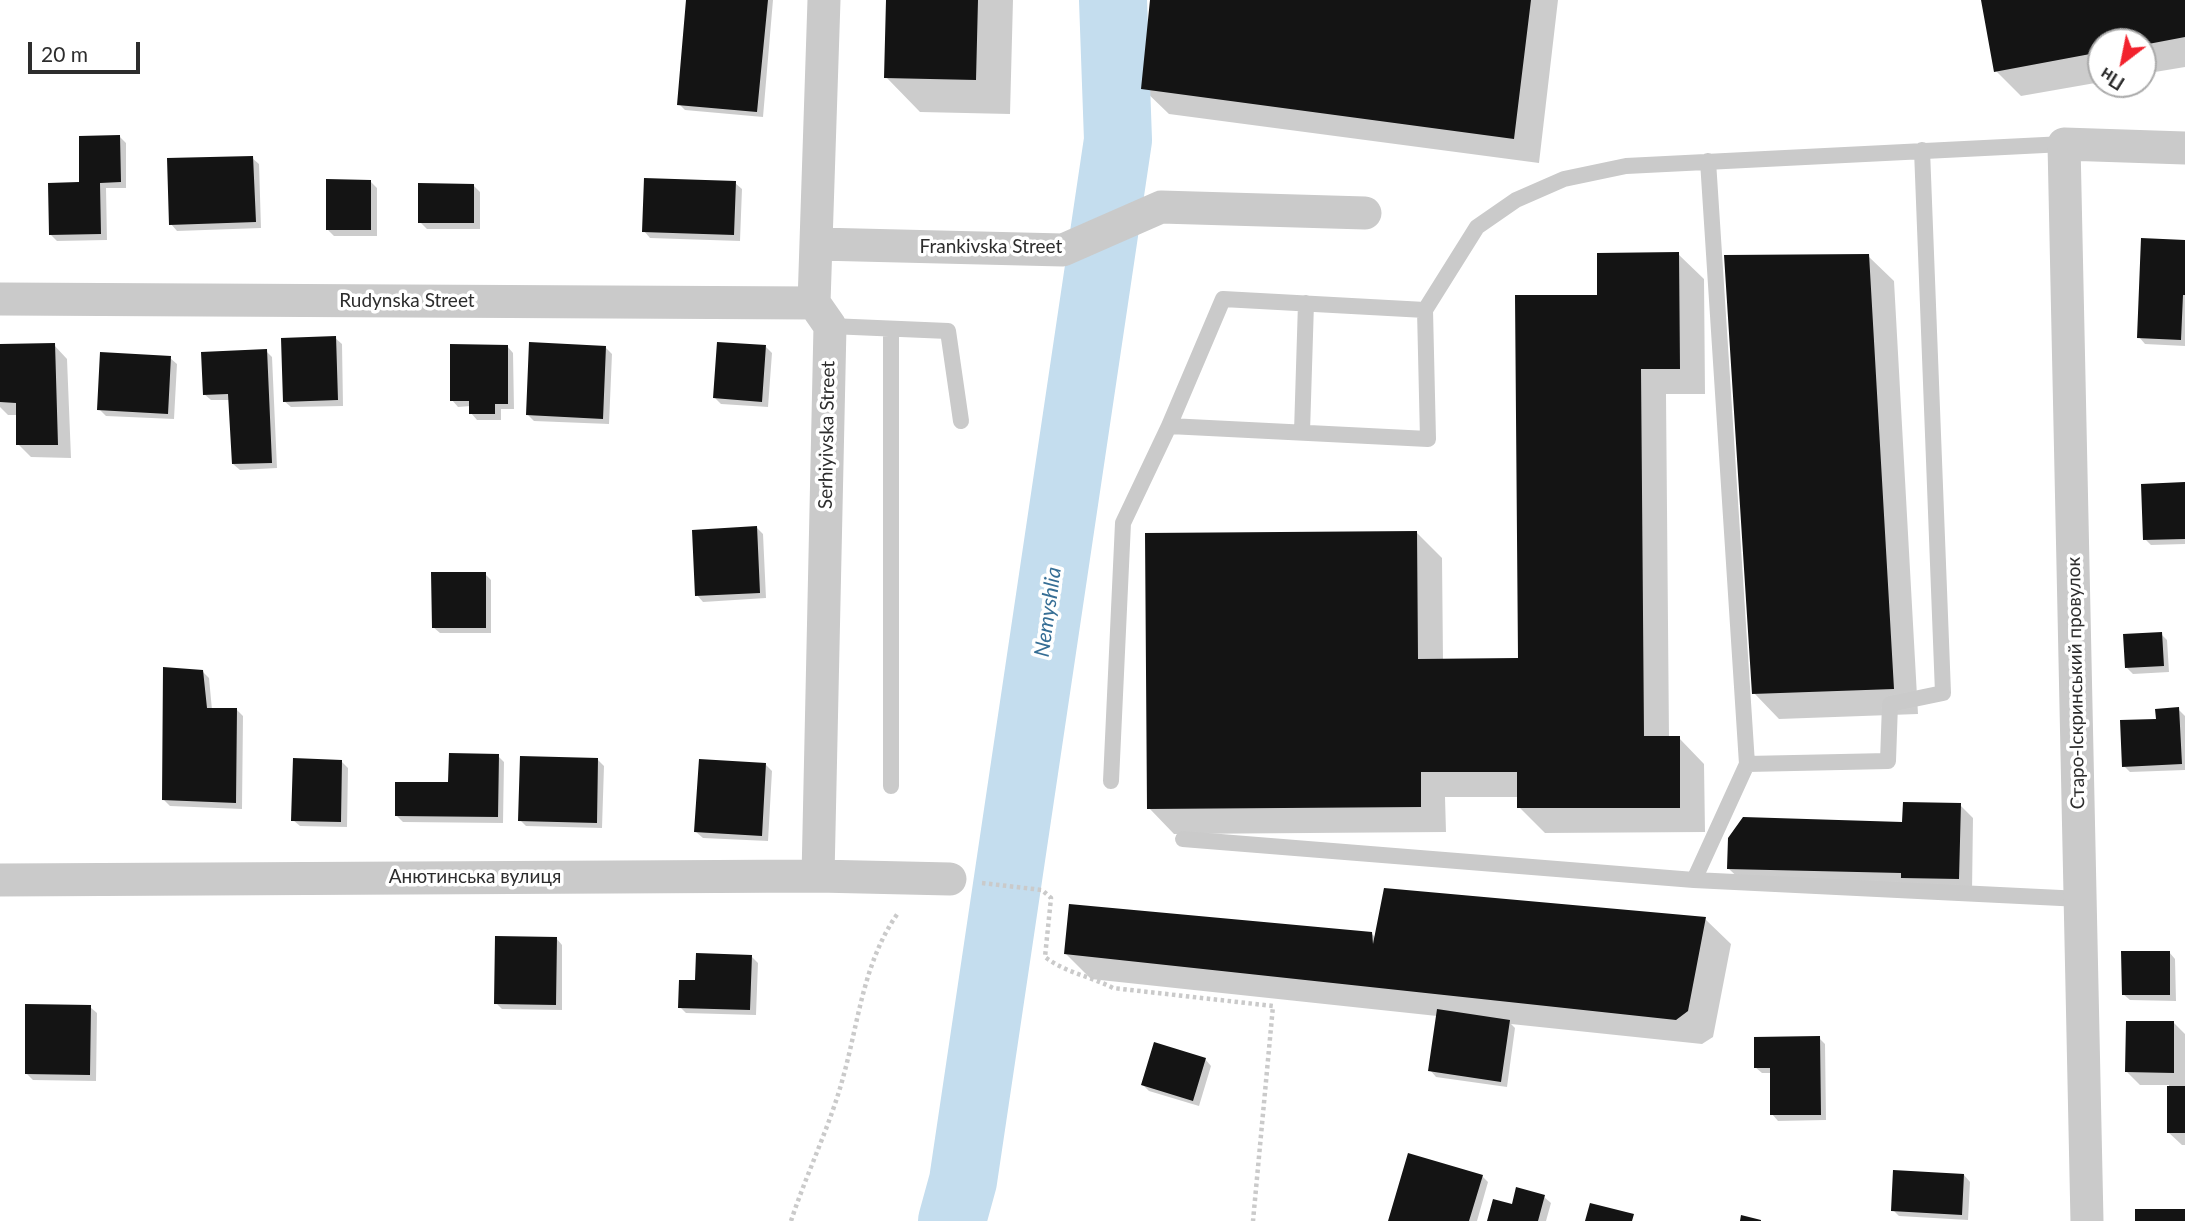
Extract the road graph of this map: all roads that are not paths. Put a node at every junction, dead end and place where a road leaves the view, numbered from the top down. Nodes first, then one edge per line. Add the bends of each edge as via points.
1 (824, 0) edge
2 (2064, 144) junction
3 (2185, 148) edge
4 (1922, 150) junction
5 (1708, 161) junction
6 (1365, 213) dead end
7 (818, 244) junction
8 (0, 299) edge
9 (1306, 303) junction
10 (1425, 310) junction
11 (822, 315) junction
12 (891, 330) junction
13 (961, 421) dead end
14 (1169, 426) junction
15 (1302, 432) junction
16 (1747, 764) junction
17 (1111, 781) dead end
18 (891, 786) dead end
19 (1183, 839) dead end
20 (818, 876) junction
21 (939, 879) road end
22 (0, 880) edge
23 (1694, 880) junction
24 (2081, 899) junction
25 (2087, 1221) edge

1 - 7 street, Serhiyivska Street
2 - 3 street
2 - 4 lane
2 - 24 street, Старо-Іскринський провулок
4 - 5 lane
4 - 16 lane via 1943,693 1890,704 1888,761
5 - 10 lane via 1626,166 1564,179 1516,200 1477,227
5 - 16 lane
6 - 7 street, Frankivska Street via 1161,207 1063,250
7 - 11 street, Serhiyivska Street
8 - 11 street, Rudynska Street
9 - 10 lane
9 - 14 lane via 1223,299
9 - 15 lane
10 - 15 lane via 1428,439
11 - 12 lane
11 - 20 street, Serhiyivska Street
12 - 13 lane via 948,331
12 - 18 lane
14 - 15 lane
14 - 17 lane via 1123,523
16 - 23 lane
19 - 23 lane
20 - 21 street, Анютинська вулиця
20 - 22 street, Анютинська вулиця
23 - 24 lane
24 - 25 street, Старо-Іскринський провулок

